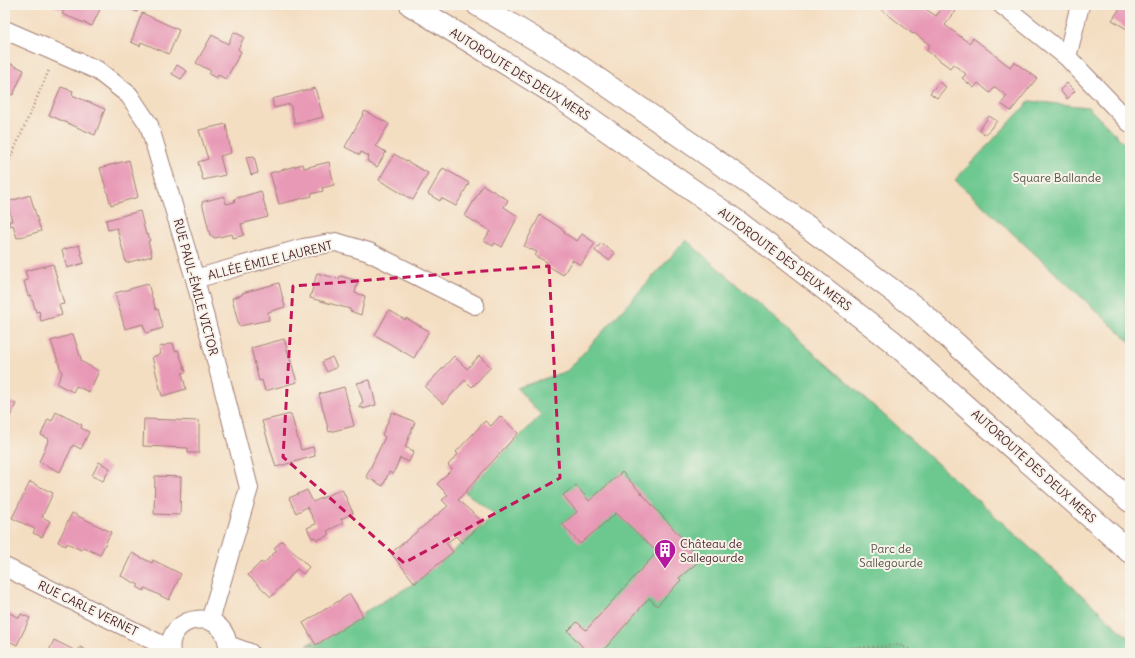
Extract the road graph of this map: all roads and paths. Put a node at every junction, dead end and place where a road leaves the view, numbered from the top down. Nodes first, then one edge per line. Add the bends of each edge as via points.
1 (411, 5) edge
2 (478, 5) edge
3 (1002, 5) edge
4 (1080, 5) edge
5 (5, 30) edge
6 (56, 53) junction
7 (1067, 57) junction
8 (1130, 123) edge
9 (5, 170) edge
10 (195, 279) junction
11 (475, 305) dead end
12 (1130, 501) edge
13 (1130, 552) edge
14 (5, 567) edge
15 (210, 621) junction
16 (228, 649) edge
17 (171, 651) edge
18 (250, 653) edge
19 (804, 653) edge
20 (917, 653) edge

1 - 13 highway, AUTOROUTE DES DEUX MERS via 552,92 738,222 892,341
2 - 12 highway via 572,60 761,192 916,308
3 - 7 street
4 - 7 street
5 - 6 street, RUE PAUL-ÉMILE VICTOR
6 - 9 path
6 - 10 street, RUE PAUL-ÉMILE VICTOR via 96,70 129,95 149,125
7 - 8 street
10 - 11 street, ALLÉE ÉMILE LAURENT via 303,248 336,242 369,252
10 - 15 street, RUE PAUL-ÉMILE VICTOR via 249,488
14 - 17 street, RUE CARLE VERNET
15 - 16 street via 223,630
15 - 17 street via 191,620 182,624 172,639
16 - 18 street
19 - 20 path via 899,645

